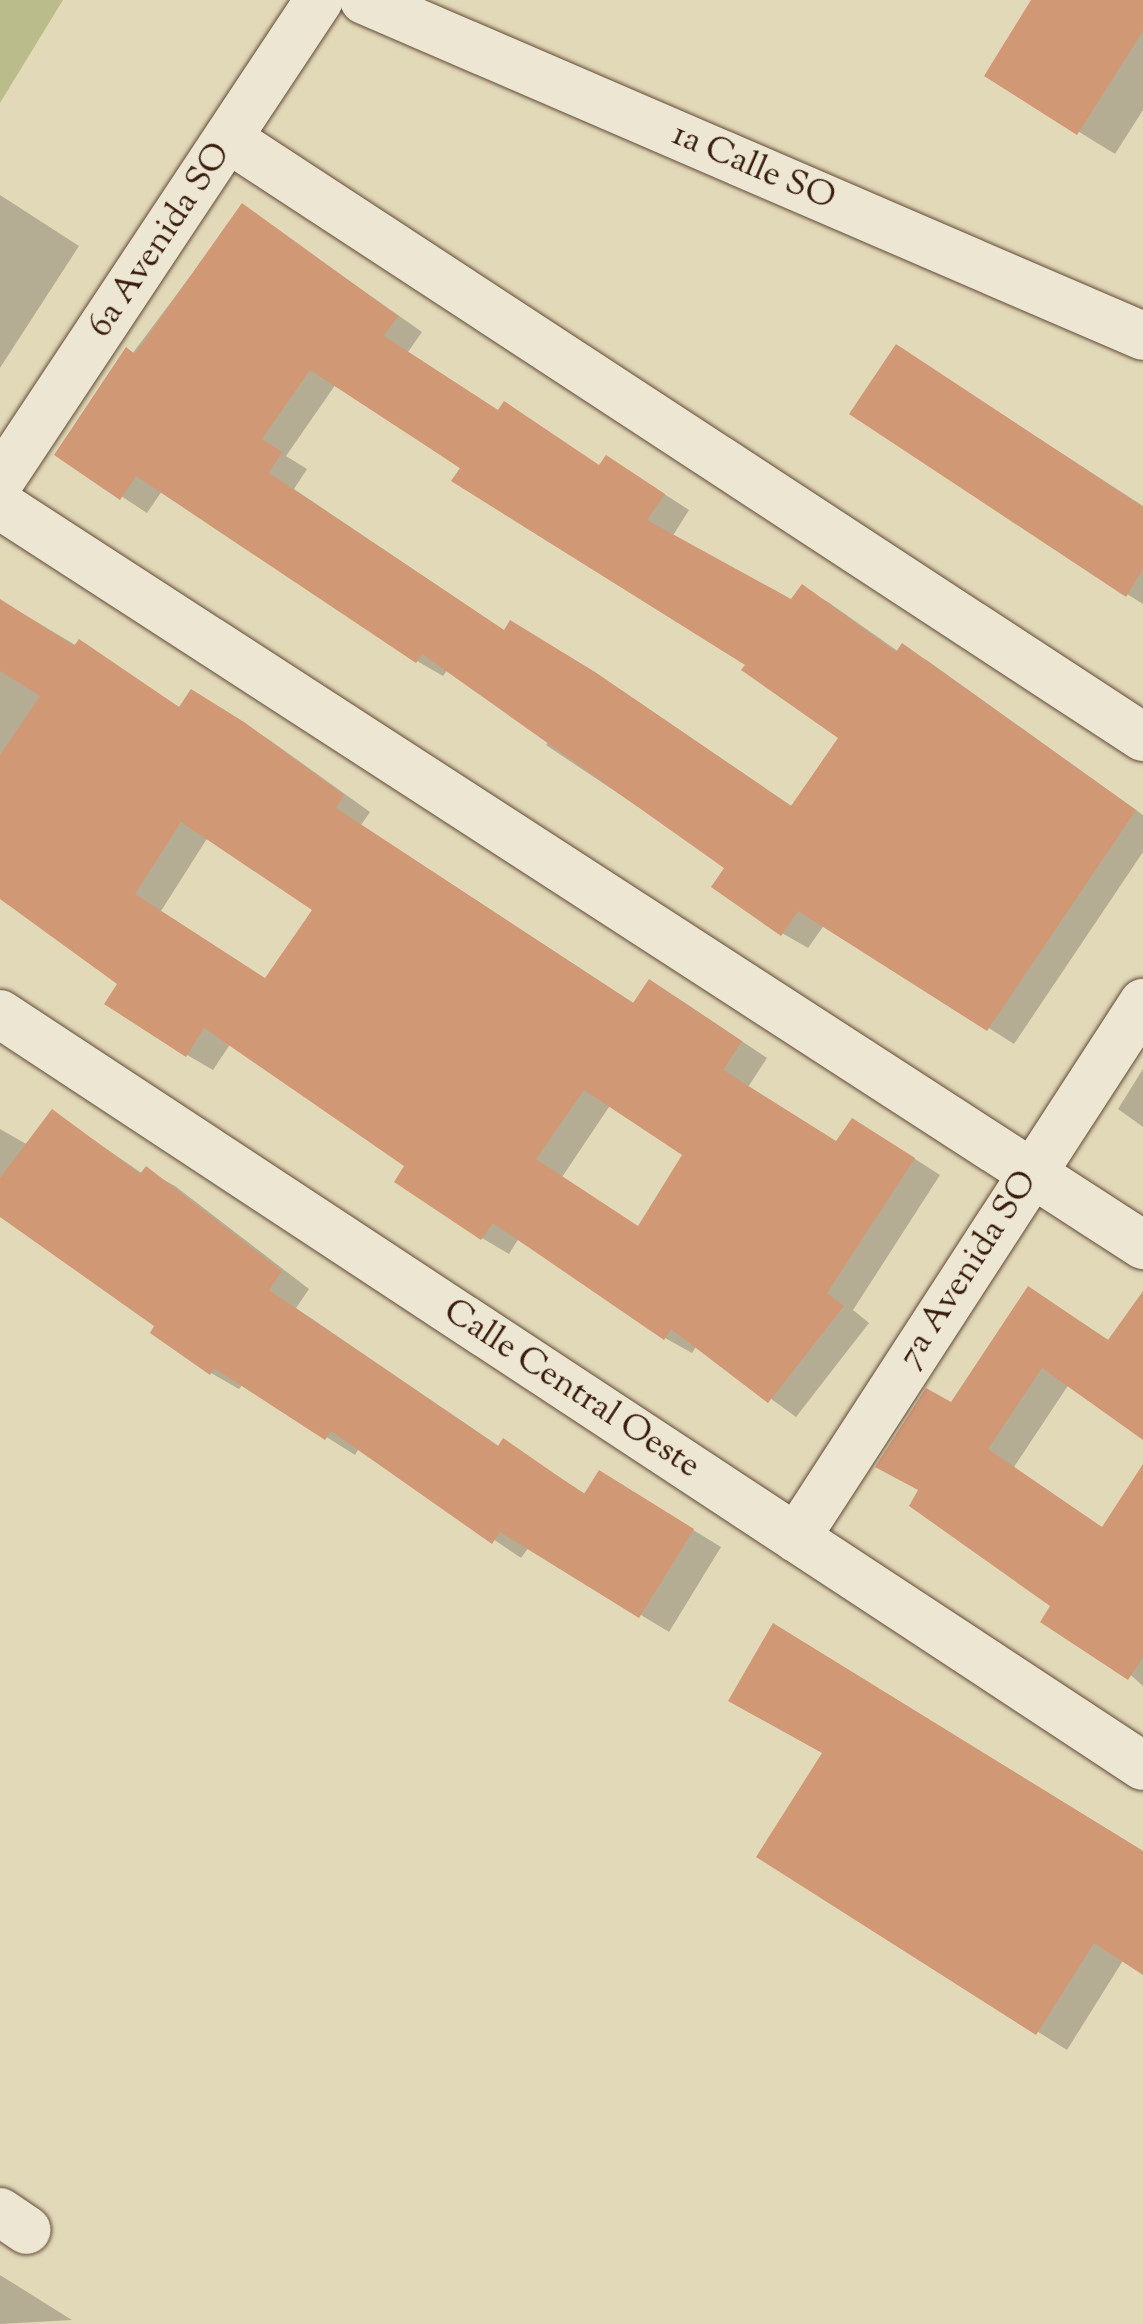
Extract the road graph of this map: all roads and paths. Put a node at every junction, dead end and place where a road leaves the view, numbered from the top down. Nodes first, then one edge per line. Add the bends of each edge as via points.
1 (319, 0) edge
2 (364, 0) edge
3 (229, 139) junction
4 (1143, 336) edge
5 (0, 481) edge
6 (0, 504) edge
7 (1143, 737) edge
8 (1143, 1003) edge
9 (0, 1014) edge
10 (1032, 1173) junction
11 (1143, 1244) edge
12 (796, 1538) junction
13 (1143, 1766) edge

1 - 3 street, 6a Avenida SO
2 - 4 street, 1a Calle SO
3 - 5 street, 6a Avenida SO
3 - 7 street
6 - 10 street
8 - 10 street, 7a Avenida SO
9 - 12 street, Calle Central Oeste
10 - 11 street
10 - 12 street, 7a Avenida SO
12 - 13 street, Calle Central Oeste

